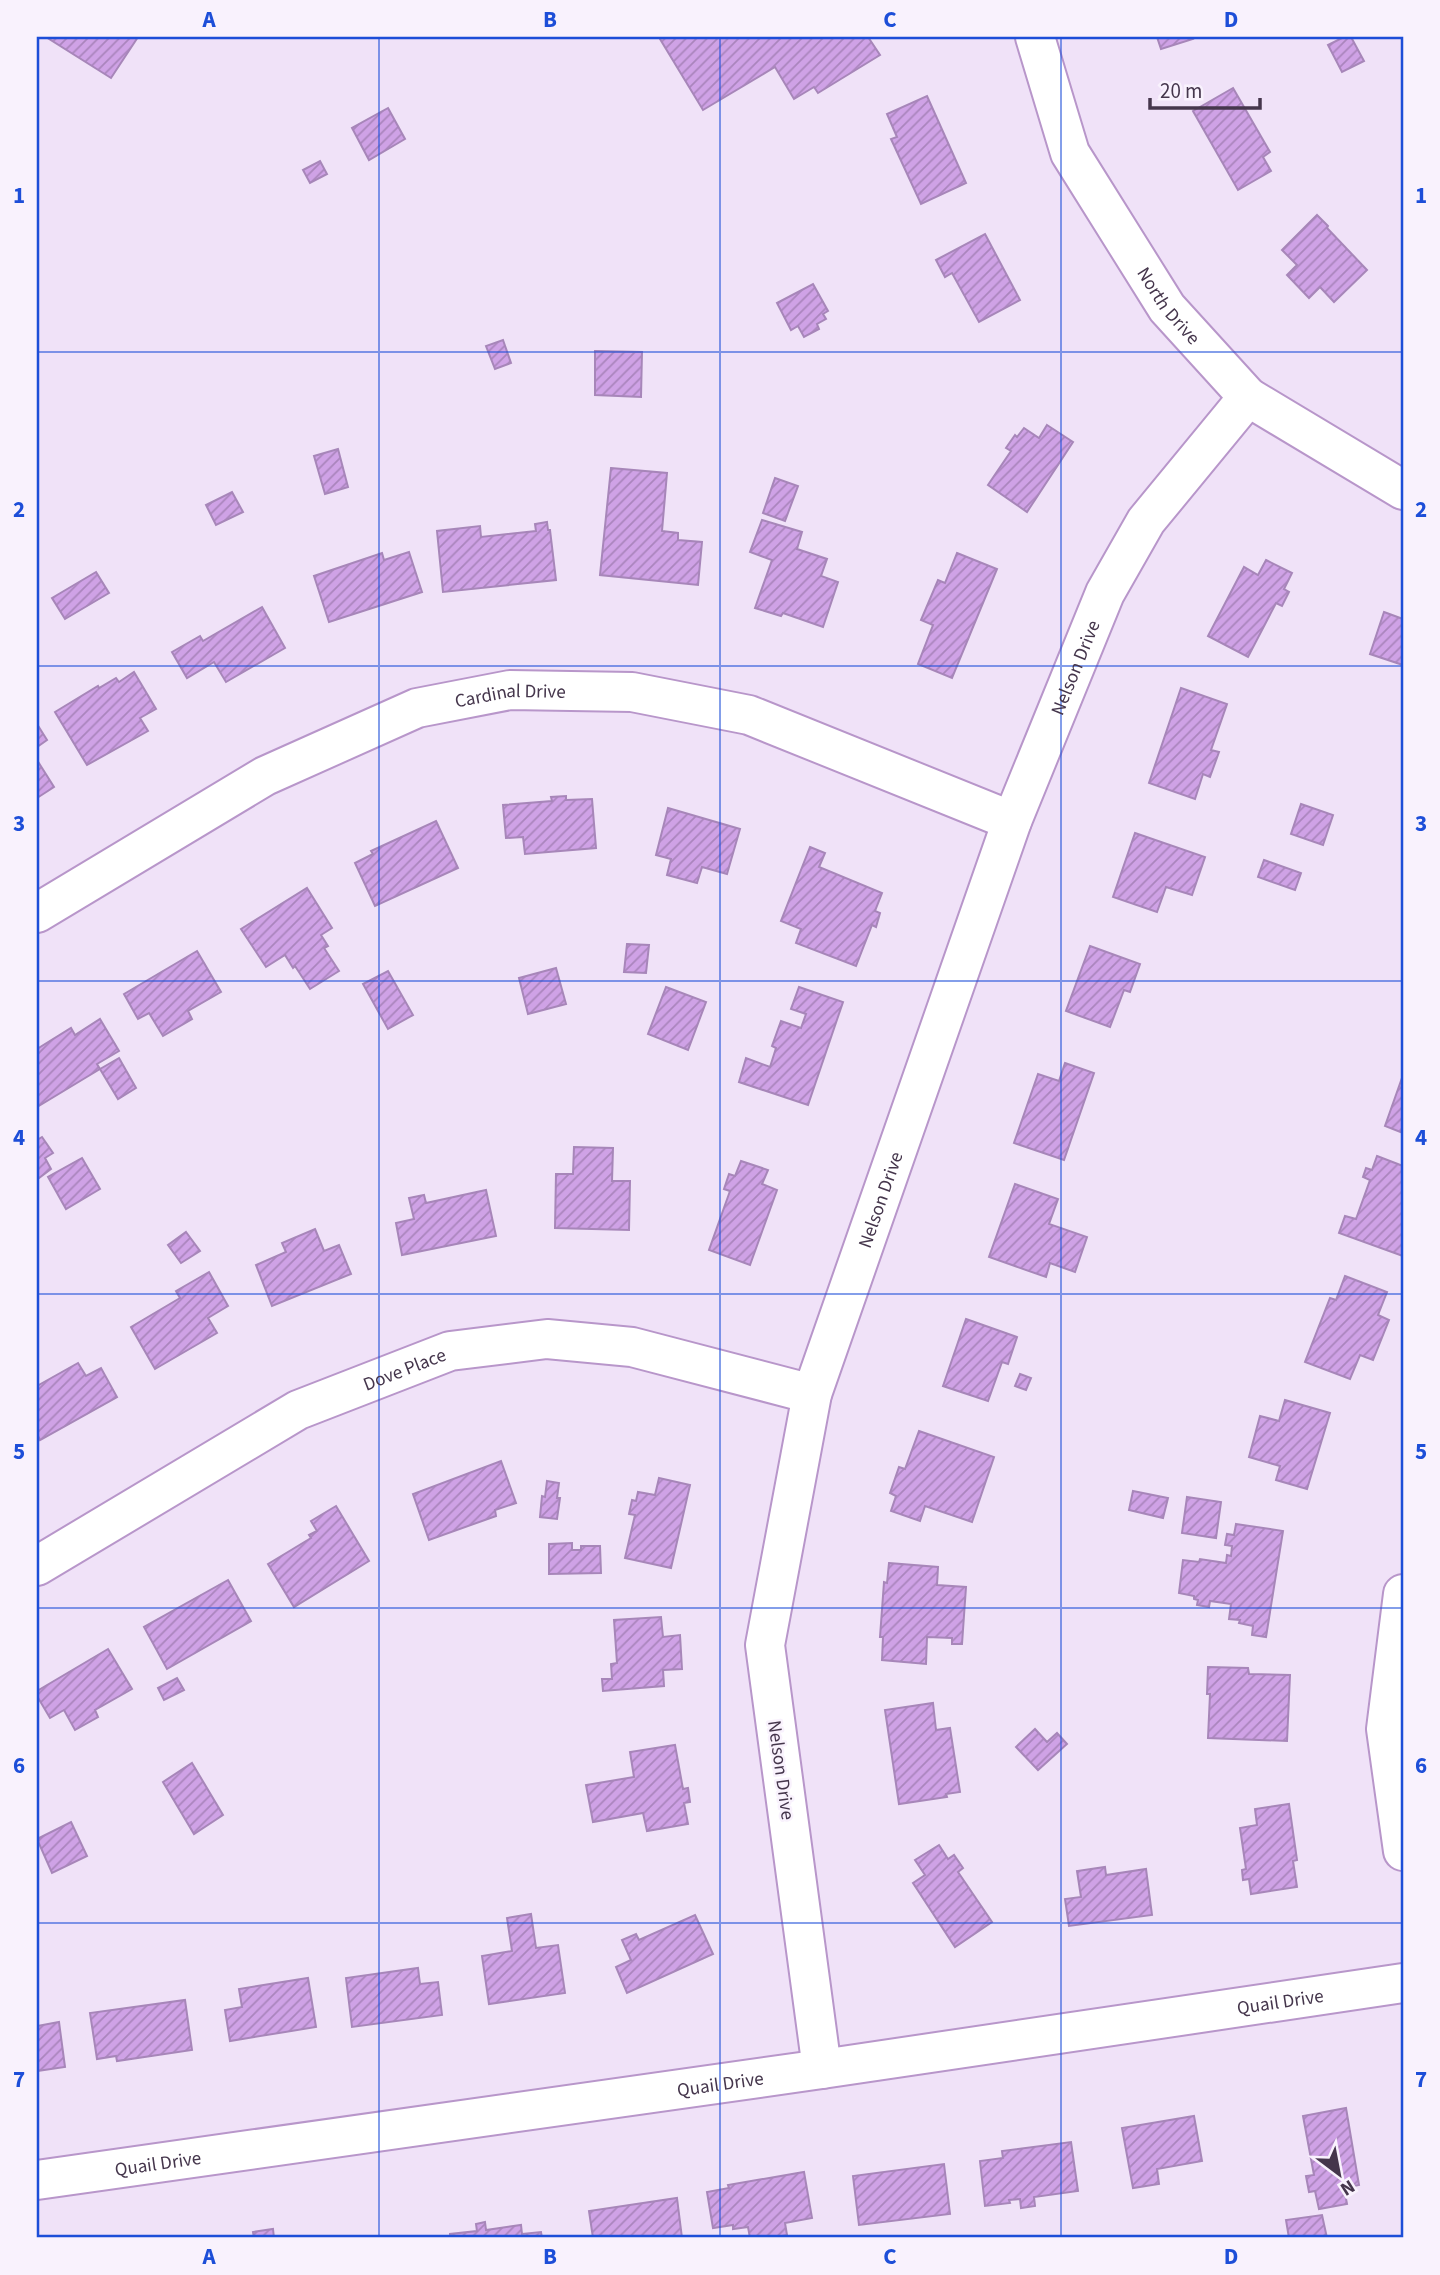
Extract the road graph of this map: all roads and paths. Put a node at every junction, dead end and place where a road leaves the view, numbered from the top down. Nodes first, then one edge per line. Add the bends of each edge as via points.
1 (1035, 37) edge
2 (1248, 397) junction
3 (1403, 490) edge
4 (1012, 821) junction
5 (37, 913) edge
6 (812, 1394) junction
7 (37, 1566) edge
8 (1403, 1594) edge
9 (1403, 1851) edge
10 (1403, 1983) edge
11 (822, 2069) junction
12 (37, 2180) edge

1 - 2 street, North Drive via 1070,153 1167,309
2 - 3 street, North Drive
2 - 4 street, Nelson Drive via 1146,521 1105,593
4 - 5 street, Cardinal Drive via 748,715 632,692 510,690 417,708 265,776
4 - 6 street, Nelson Drive
6 - 7 street, Dove Place via 632,1347 547,1339 450,1351 298,1410
6 - 11 street, Nelson Drive via 765,1645
8 - 9 street via 1386,1729
10 - 11 street, Quail Drive
11 - 12 street, Quail Drive

